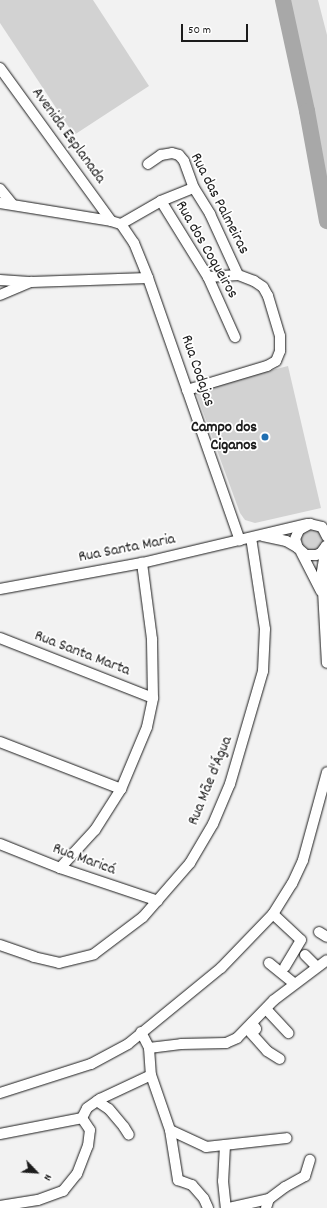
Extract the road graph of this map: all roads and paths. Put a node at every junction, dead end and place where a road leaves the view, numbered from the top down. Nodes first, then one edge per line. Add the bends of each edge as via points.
1 (0, 68) edge
2 (148, 164) dead end
3 (194, 188) junction
4 (0, 189) edge
5 (161, 201) junction
6 (0, 203) edge
7 (12, 204) junction
8 (111, 221) junction
9 (121, 224) junction
10 (238, 275) junction
11 (208, 277) junction
12 (148, 278) junction
13 (0, 280) edge
14 (31, 282) junction
15 (0, 295) edge
16 (235, 337) dead end
17 (187, 390) junction
18 (327, 520) edge
19 (310, 524) junction
20 (255, 536) junction
21 (240, 540) junction
22 (327, 543) edge
23 (299, 550) junction
24 (142, 563) junction
25 (0, 589) edge
26 (323, 595) junction
27 (0, 638) edge
28 (327, 663) edge
29 (153, 698) junction
30 (0, 742) edge
31 (327, 772) edge
32 (121, 789) junction
33 (0, 844) edge
34 (60, 868) junction
35 (158, 901) junction
36 (273, 914) junction
37 (0, 945) edge
38 (305, 955) dead end
39 (327, 960) edge
40 (269, 963) dead end
41 (285, 966) dead end
42 (318, 967) junction
43 (295, 984) junction
44 (266, 1009) junction
45 (252, 1023) junction
46 (141, 1032) junction
47 (288, 1033) dead end
48 (149, 1048) junction
49 (280, 1059) dead end
50 (151, 1075) junction
51 (0, 1093) edge
52 (97, 1101) junction
53 (82, 1118) junction
54 (170, 1130) junction
55 (0, 1134) edge
56 (129, 1136) dead end
57 (287, 1138) dead end
58 (225, 1145) junction
59 (310, 1160) dead end
60 (267, 1204) edge
61 (0, 1206) edge
62 (208, 1208) edge
63 (228, 1208) edge

1 - 8 street, Avenida Esplanada
2 - 3 street, Rua das Palmeiras via 161,155 179,155 184,161
3 - 5 street
3 - 10 street, Rua das Palmeiras via 210,214
4 - 7 street
5 - 9 street
5 - 11 street, Rua dos Coqueiros
6 - 7 street
7 - 8 street
8 - 9 street
9 - 12 street, Rua Codajas via 134,243
10 - 11 street
10 - 17 street via 263,287 268,296 280,336 280,351 276,360 267,366
11 - 16 street, Rua dos Coqueiros
12 - 14 street
12 - 17 street, Rua Codajas
13 - 14 street
14 - 15 street
17 - 21 street, Rua Codajas
18 - 19 street, Rua Santa Maria
19 - 20 street, Rua Santa Maria
19 - 22 street via 322,527
19 - 23 street via 302,527 296,534
20 - 21 street, Rua Santa Maria
20 - 23 street, Rua Santa Maria via 286,541
20 - 35 street, Rua Mãe d'Água via 265,629 262,678 230,784 213,824 190,863
21 - 24 street, Rua Santa Maria
22 - 23 street via 316,555 311,556
22 - 26 street via 322,572
23 - 26 street
24 - 25 street, Rua Santa Maria
24 - 29 street via 152,639
26 - 28 street
27 - 29 street, Rua Santa Marta
29 - 32 street via 141,745
30 - 32 street
31 - 36 street via 303,860 292,884
32 - 34 street via 95,830
33 - 34 street, Rua Maricá
34 - 35 street, Rua Maricá
35 - 37 street, Rua Mãe d'Água via 143,917 94,954 59,963
36 - 41 street via 301,940
36 - 46 street via 221,968
38 - 42 street
39 - 42 street
40 - 43 street
42 - 43 street
43 - 44 street
44 - 45 street
44 - 47 street
45 - 48 street via 237,1038 226,1043
45 - 49 street via 256,1029 251,1033 267,1051
46 - 48 street
46 - 51 street via 128,1044 91,1064
48 - 50 street
50 - 52 street
50 - 54 street
52 - 53 street via 88,1108
52 - 56 street via 108,1109
53 - 55 street
53 - 61 street via 90,1130 88,1146 77,1174 63,1191 38,1200
54 - 58 street via 206,1147
54 - 62 street via 178,1180 192,1185
57 - 58 street
58 - 63 street via 223,1181
59 - 60 street via 305,1176 285,1187
60 - 63 street

